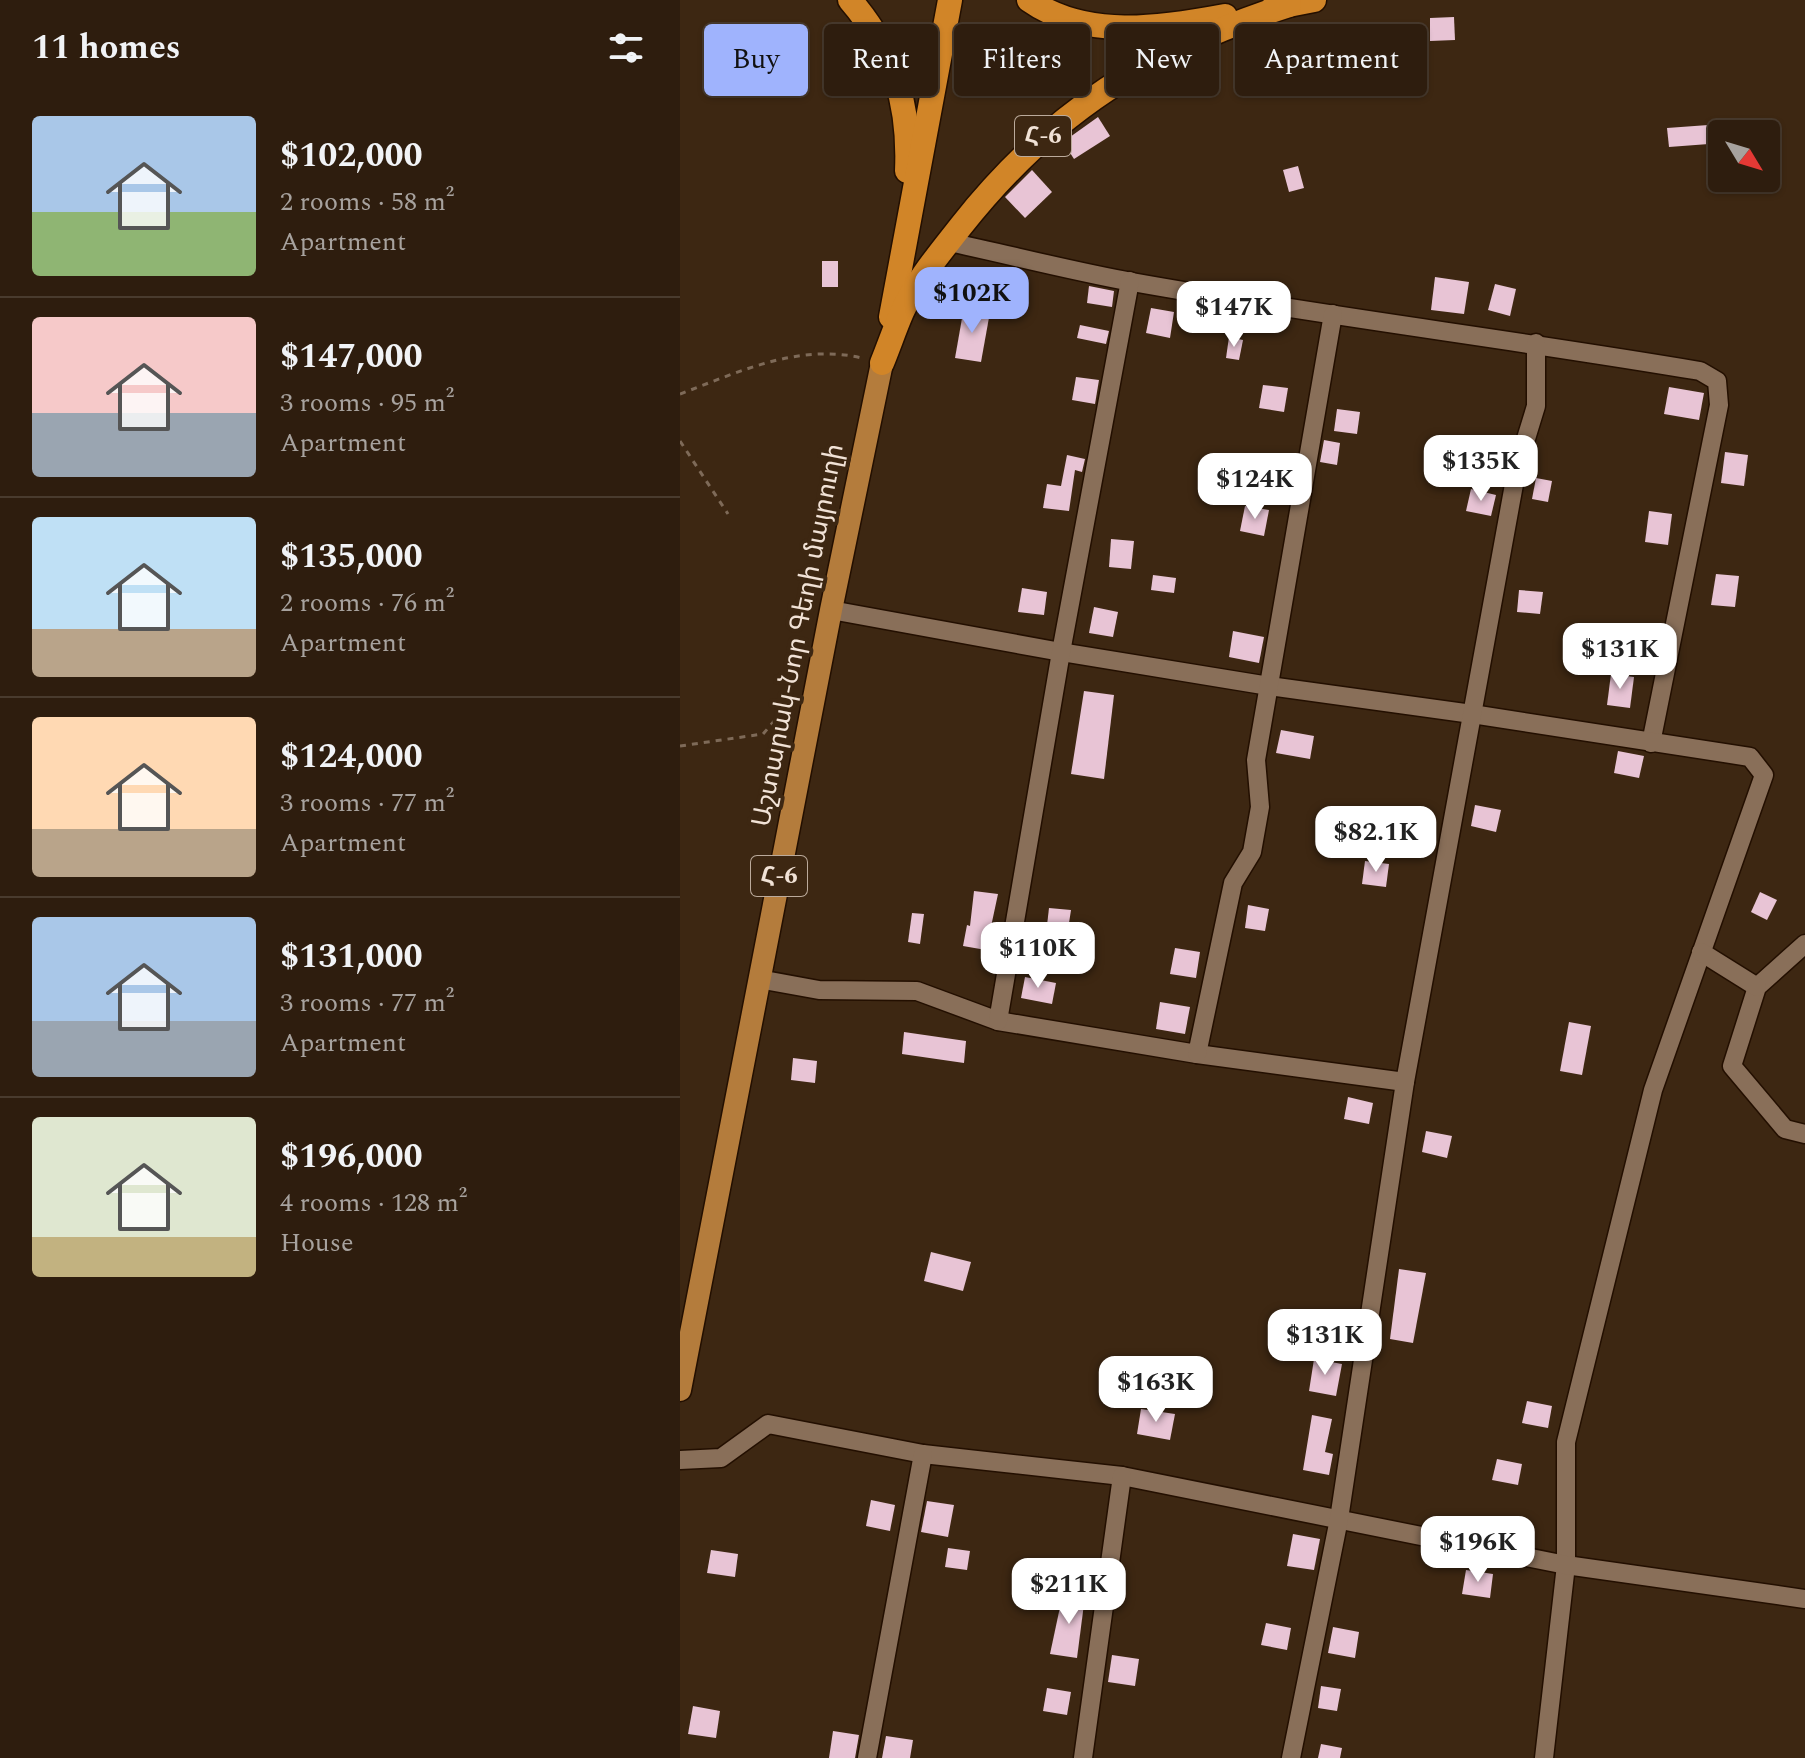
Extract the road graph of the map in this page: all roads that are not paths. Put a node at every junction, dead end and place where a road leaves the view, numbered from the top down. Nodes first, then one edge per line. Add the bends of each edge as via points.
1 (850, 0) edge
2 (950, 0) edge
3 (1029, 0) edge
4 (1314, 0) edge
5 (1289, 5) junction
6 (949, 242) junction
7 (904, 255) junction
8 (1130, 281) junction
9 (1333, 314) junction
10 (1536, 343) junction
11 (882, 363) junction
12 (831, 610) junction
13 (1061, 652) junction
14 (1269, 686) junction
15 (1472, 714) junction
16 (1651, 743) junction
17 (1805, 944) edge
18 (1701, 952) junction
19 (759, 979) junction
20 (1757, 987) junction
21 (998, 1021) junction
22 (1197, 1054) junction
23 (1405, 1082) junction
24 (1805, 1134) edge
25 (680, 1390) edge
26 (923, 1454) junction
27 (680, 1460) edge
28 (1122, 1476) junction
29 (1339, 1519) junction
30 (1566, 1565) junction
31 (1805, 1599) edge
32 (867, 1758) edge
33 (1083, 1758) edge
34 (1291, 1758) edge
35 (1544, 1758) edge

1 - 7 highway via 888,56 904,101
2 - 7 highway
3 - 5 highway via 1073,20 1141,27
4 - 5 highway
5 - 6 highway, Հ-6 via 1197,38 1070,114 1031,147
6 - 8 street
6 - 11 highway, Հ-6 via 903,310
7 - 11 highway
8 - 9 street
8 - 13 street
9 - 10 street
9 - 14 street
10 - 15 street via 1536,406 1517,468
10 - 16 street via 1700,371 1717,381 1719,405
11 - 12 main road, Աշտարակ-Նոր Գեղի մայրուղի / Հ-6
12 - 13 street
12 - 19 main road, Աշտարակ-Նոր Գեղի մայրուղի / Հ-6
13 - 14 street
13 - 21 street
14 - 15 street
14 - 22 street via 1256,760 1260,807 1252,852 1233,883
15 - 16 street
15 - 23 street
16 - 18 street via 1750,757 1764,775
17 - 20 street
18 - 20 street
18 - 30 street via 1653,1090 1566,1442
19 - 21 street via 819,990 917,991
19 - 25 main road, Աշտարակ-Նոր Գեղի մայրուղի / Հ-6
20 - 24 street via 1732,1066 1785,1129
21 - 22 street
22 - 23 street
23 - 29 street
26 - 27 street via 768,1424 721,1458
26 - 28 street
26 - 32 street
28 - 29 street
28 - 33 street
29 - 30 street
29 - 34 street
30 - 31 street
30 - 35 street

